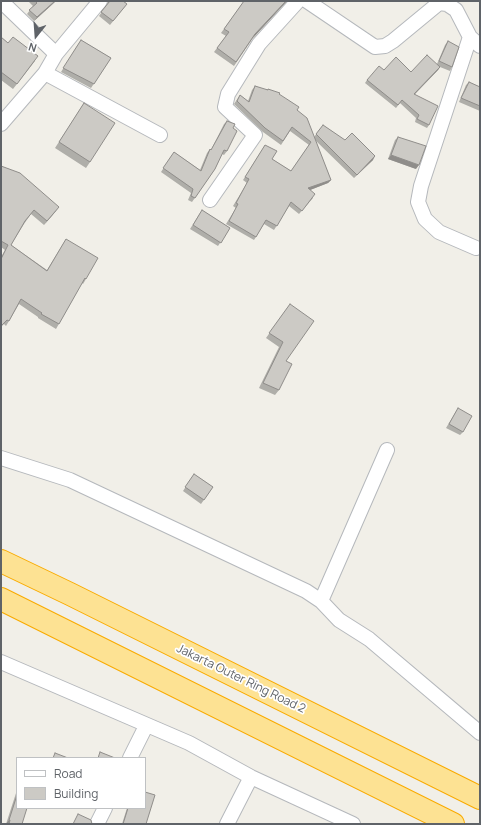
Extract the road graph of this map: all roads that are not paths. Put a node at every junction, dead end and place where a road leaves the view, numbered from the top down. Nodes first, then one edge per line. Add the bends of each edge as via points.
1 (1, 1) edge
2 (100, 1) edge
3 (298, 1) edge
4 (307, 1) edge
5 (475, 42) edge
6 (56, 54) junction
7 (45, 74) junction
8 (1, 124) edge
9 (160, 135) dead end
10 (210, 200) dead end
11 (476, 248) dead end
12 (387, 450) dead end
13 (1, 458) edge
14 (1, 561) edge
15 (1, 599) edge
16 (321, 601) junction
17 (1, 662) edge
18 (146, 726) junction
19 (480, 733) edge
20 (130, 757) edge
21 (251, 777) junction
22 (480, 798) edge
23 (104, 809) edge
24 (97, 824) edge
25 (227, 824) edge
26 (353, 824) edge
27 (454, 824) edge

1 - 6 street
2 - 6 street
3 - 10 street via 259,44 228,94 224,107 255,135
4 - 5 street via 375,47 385,46 394,41 439,3 447,4 456,10
5 - 11 street via 421,186 418,202 425,219 439,232
6 - 7 street
7 - 8 street
7 - 9 street
12 - 16 street
13 - 16 street via 70,480 306,591
14 - 22 highway, Jakarta Outer Ring Road 2
15 - 27 highway
16 - 19 street via 339,620 369,639
17 - 18 street
18 - 20 street
18 - 21 street via 188,744
21 - 25 street
21 - 26 street
23 - 24 street

